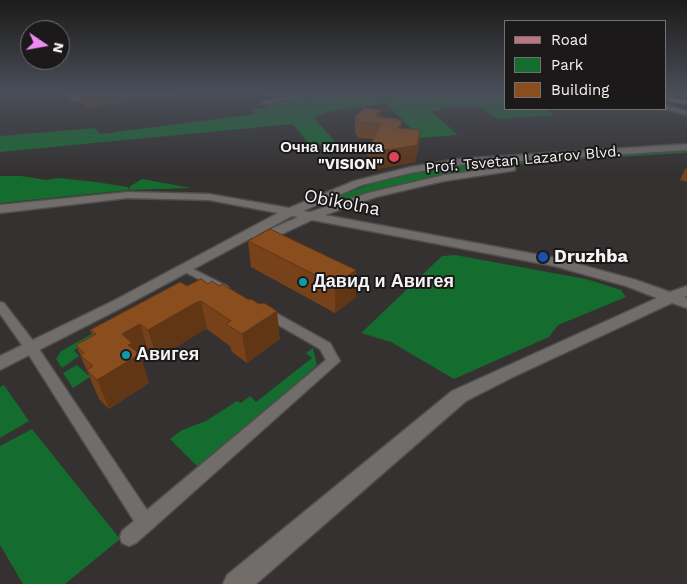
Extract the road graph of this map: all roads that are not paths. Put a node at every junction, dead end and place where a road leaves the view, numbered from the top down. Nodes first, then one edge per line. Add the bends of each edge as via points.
1 (687, 147) edge
2 (687, 156) edge
3 (0, 209) edge
4 (289, 212) junction
5 (311, 216) junction
6 (191, 271) junction
7 (687, 290) edge
8 (233, 294) edge
9 (671, 297) junction
10 (120, 303) junction
11 (249, 303) edge
12 (687, 303) edge
13 (0, 306) edge
14 (32, 349) junction
15 (0, 364) edge
16 (146, 522) junction
17 (129, 537) dead end
18 (236, 584) edge

1 - 4 main road, Prof. Tsvetan Lazarov Blvd. via 424,167 358,183
2 - 5 main road, Prof. Tsvetan Lazarov Blvd. via 541,164 482,172 372,195
3 - 4 main road, Obikolna via 128,194 209,197
4 - 5 main road, Obikolna
4 - 10 main road, Prof. Tsvetan Lazarov Blvd.
5 - 6 main road, Prof. Tsvetan Lazarov Blvd.
5 - 9 main road, Obikolna via 556,262
6 - 8 street
6 - 10 main road, Prof. Tsvetan Lazarov Blvd.
7 - 9 main road
9 - 12 main road, Obikolna
9 - 18 main road via 459,396
10 - 14 main road, Prof. Tsvetan Lazarov Blvd.
11 - 16 street via 326,346 333,361
13 - 14 street
14 - 15 main road, Prof. Tsvetan Lazarov Blvd.
14 - 16 street
16 - 17 street

